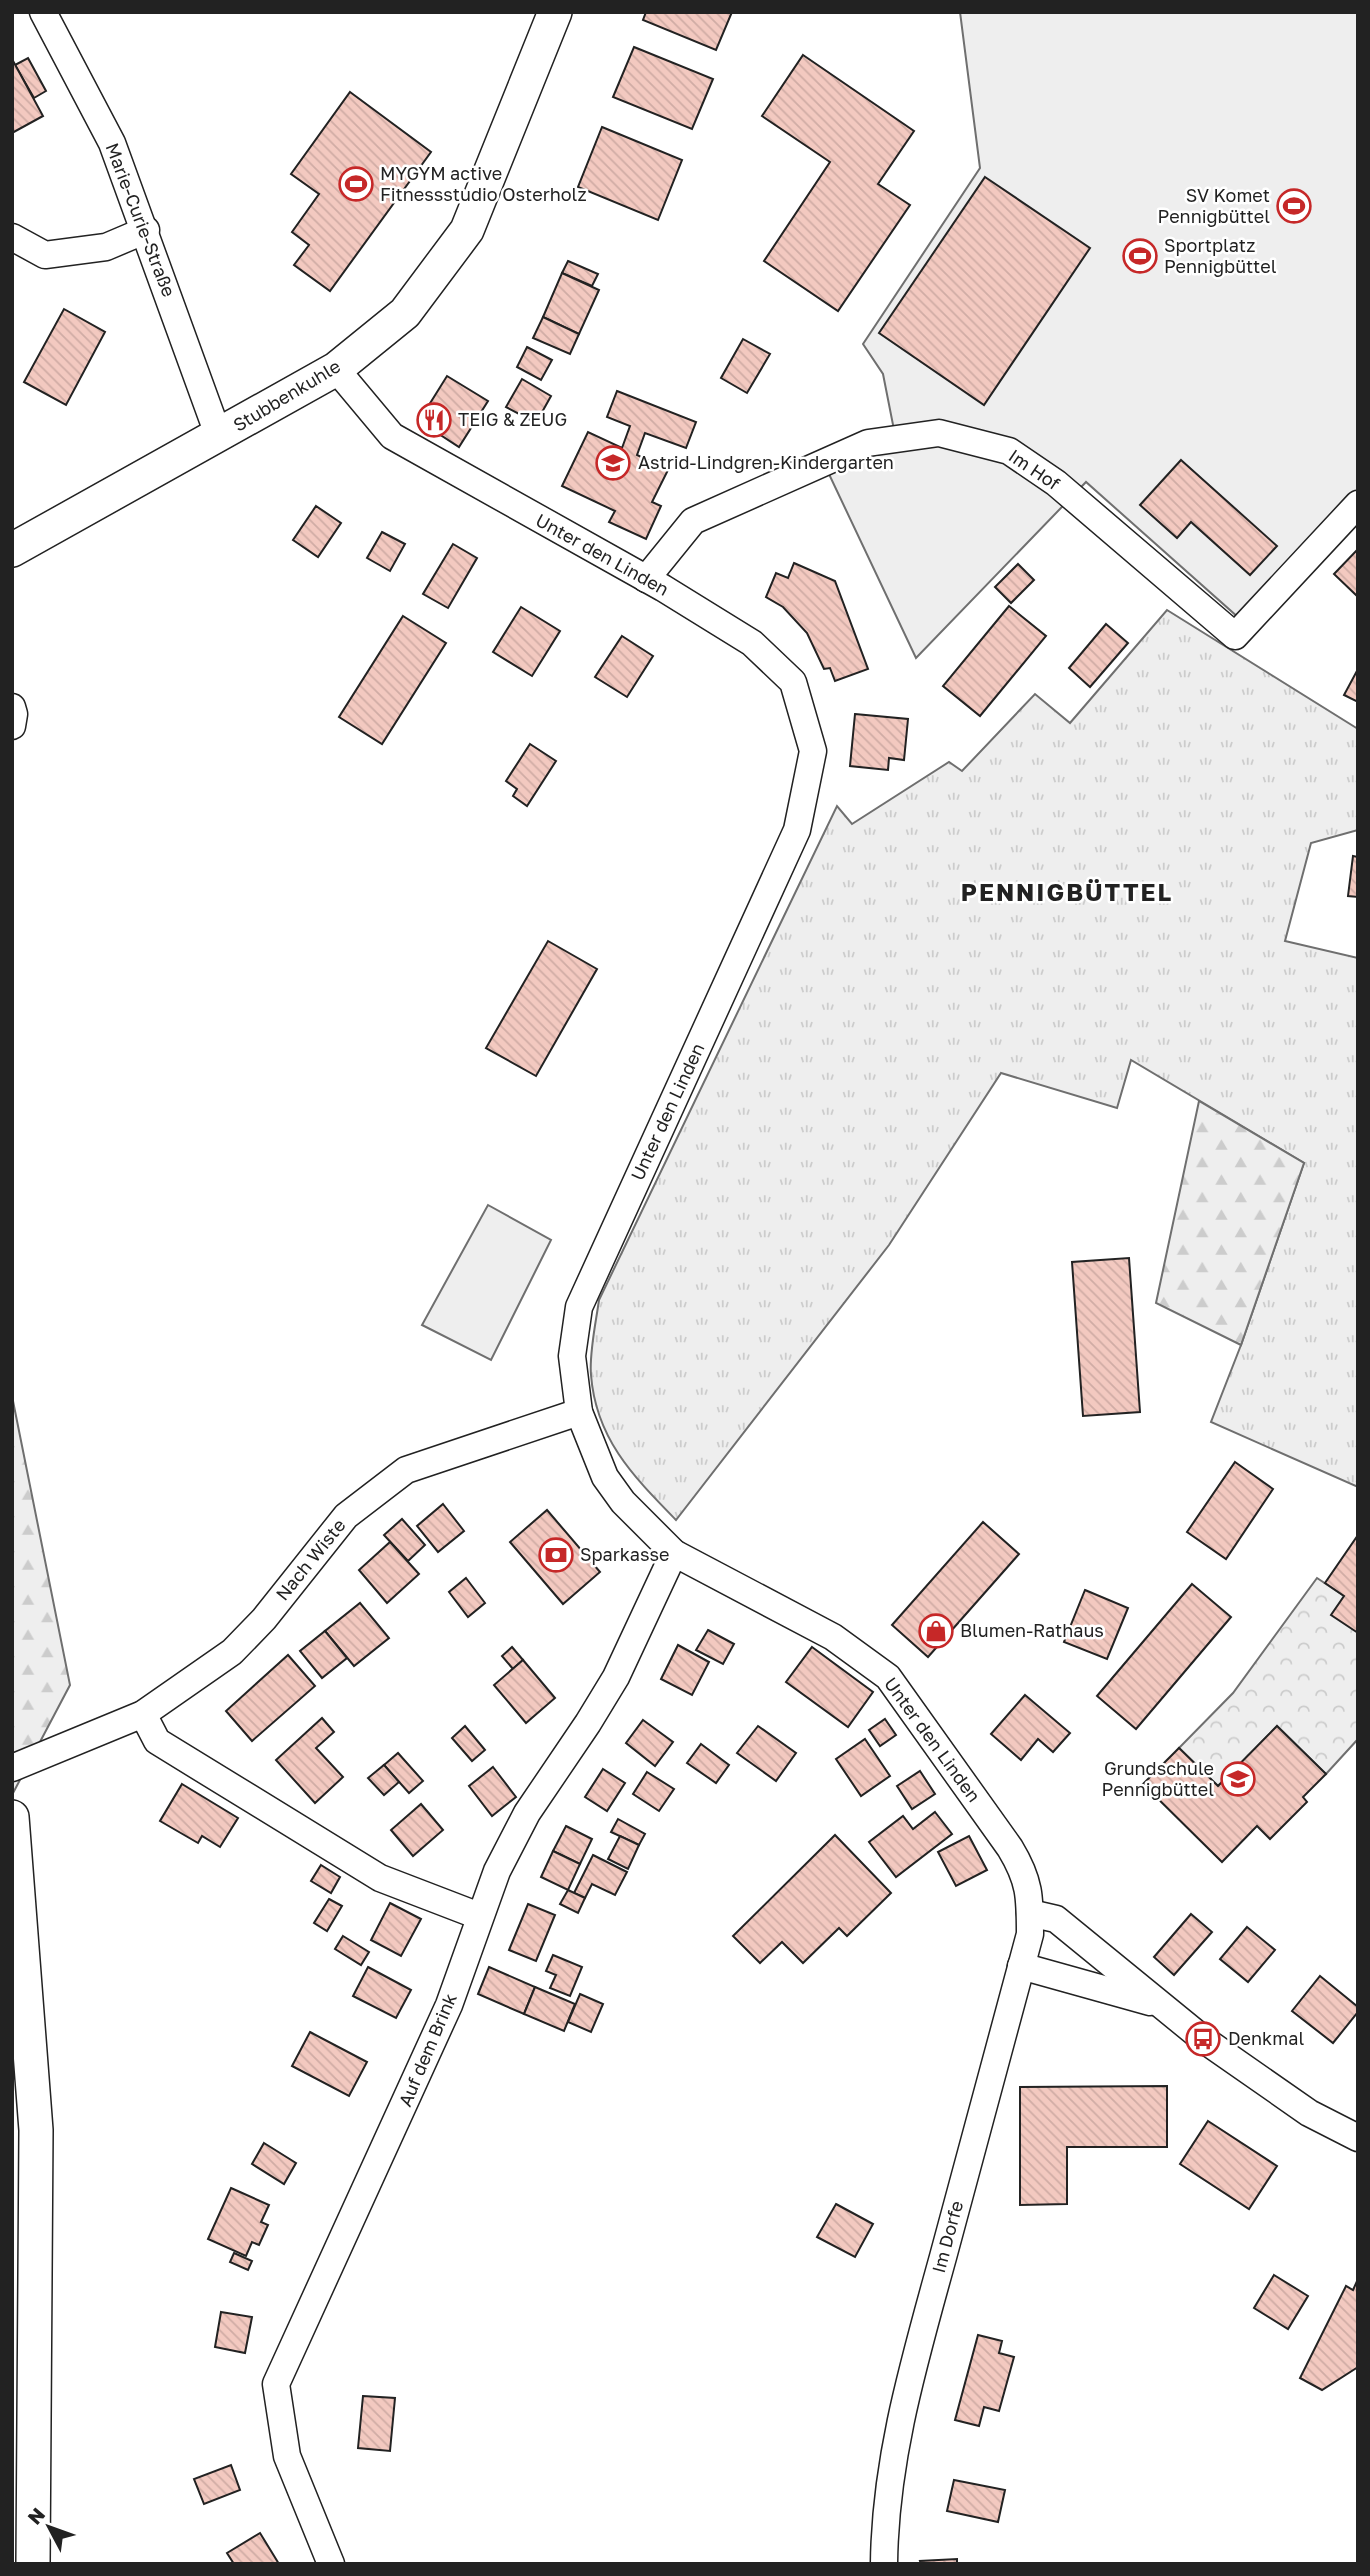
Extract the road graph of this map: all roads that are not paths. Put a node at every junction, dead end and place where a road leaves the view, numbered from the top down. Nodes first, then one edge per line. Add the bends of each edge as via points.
1 (43, 12) edge
2 (555, 12) edge
3 (146, 230) junction
4 (12, 237) edge
5 (336, 369) junction
6 (219, 437) junction
7 (1358, 504) edge
8 (12, 550) edge
9 (646, 579) junction
10 (12, 707) edge
11 (12, 726) edge
12 (579, 1412) junction
13 (674, 1553) junction
14 (143, 1714) junction
15 (12, 1768) edge
16 (12, 1817) edge
17 (1030, 1913) junction
18 (479, 1916) junction
19 (1021, 1966) junction
20 (1158, 2005) junction
21 (1358, 2138) edge
22 (33, 2564) edge
23 (331, 2564) edge
24 (884, 2564) edge

1 - 3 street, Marie-Curie-Straße via 112,143
2 - 5 main road, Stubbenkuhle via 467,230 405,313
3 - 4 street via 106,247 45,255
3 - 6 street, Marie-Curie-Straße
5 - 6 main road, Stubbenkuhle
5 - 9 street, Unter den Linden via 392,436
6 - 8 main road, Stubbenkuhle
7 - 9 street, Im Hof via 1235,636 1056,483 1009,451 939,433 868,443 693,521
9 - 12 street, Unter den Linden via 752,643 793,682 813,751 797,830 579,1307 572,1356
10 - 11 street
12 - 13 street, Unter den Linden via 605,1477
12 - 14 street, Nach Wiste via 405,1470 346,1516 232,1652
13 - 17 street, Unter den Linden via 833,1637 888,1677 1020,1864 1030,1892
13 - 18 street, Auf dem Brink via 616,1676 527,1813
14 - 15 street, Nach Wiste
14 - 18 street via 157,1741 380,1878
16 - 22 main road via 36,2130
17 - 19 street, Im Dorfe via 1030,1934
17 - 20 street via 1056,1919
18 - 23 street, Auf dem Brink via 444,2017 276,2384 287,2456
19 - 20 street
19 - 24 street, Im Dorfe via 909,2379 893,2458
20 - 21 street via 1309,2113

